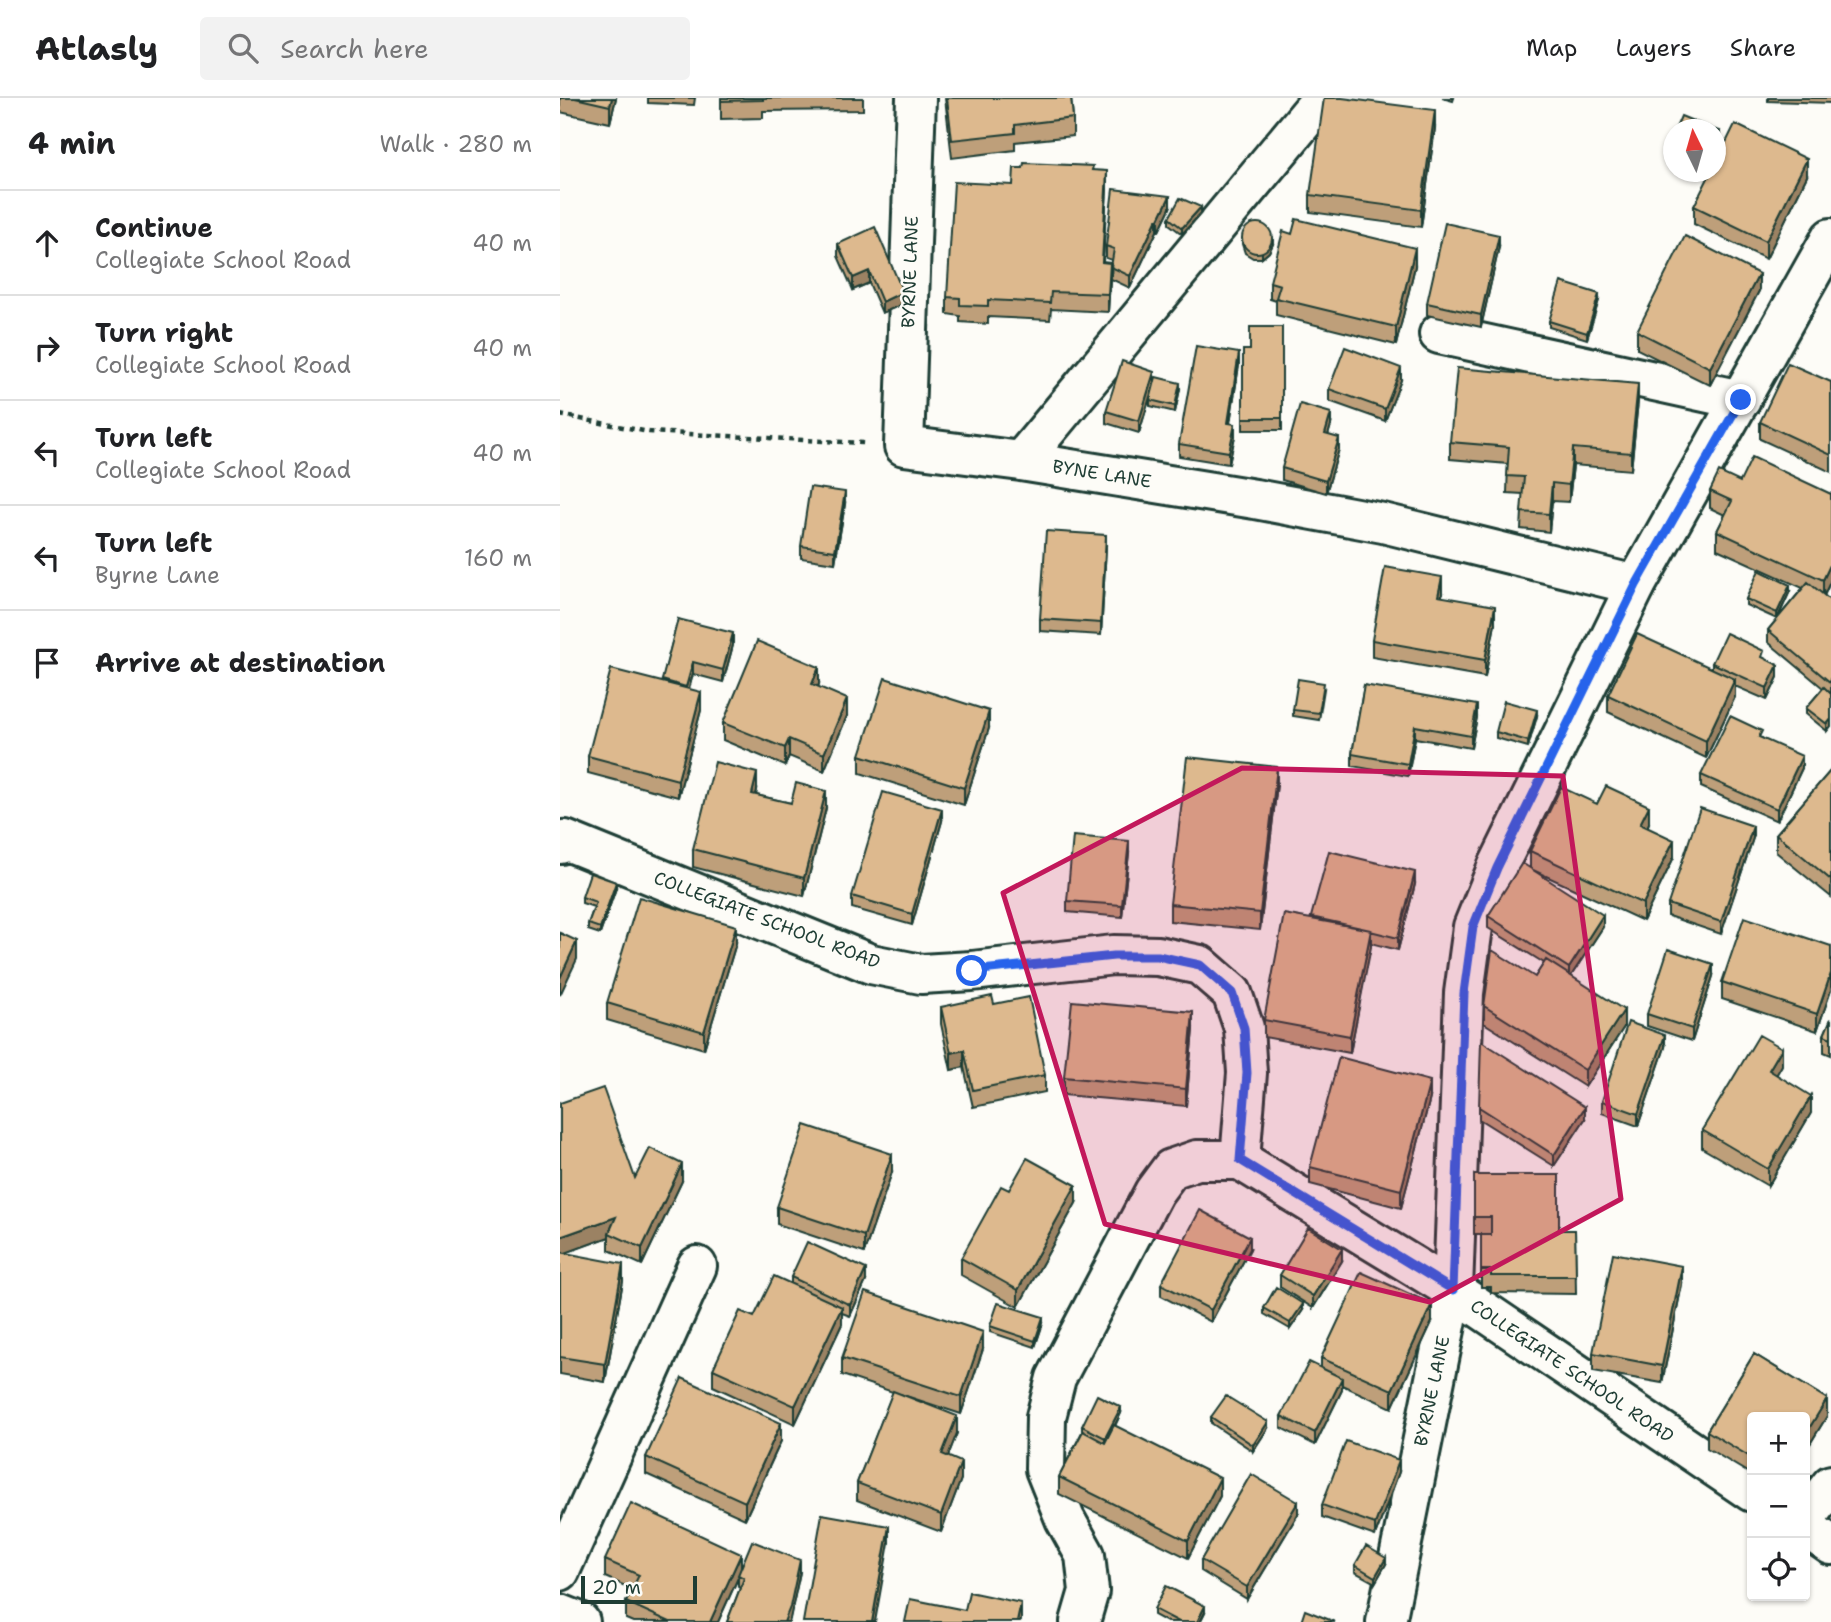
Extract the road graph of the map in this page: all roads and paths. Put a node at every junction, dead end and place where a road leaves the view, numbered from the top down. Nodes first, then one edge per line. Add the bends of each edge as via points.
1 (916, 98) edge
2 (1316, 106) dead end
3 (1831, 238) edge
4 (1439, 334) dead end
5 (1741, 400) junction
6 (560, 415) edge
7 (904, 446) junction
8 (1021, 461) junction
9 (1636, 585) junction
10 (563, 842) edge
11 (1240, 1160) junction
12 (697, 1266) dead end
13 (1453, 1290) junction
14 (1831, 1485) edge
15 (1747, 1489) edge
16 (1810, 1512) edge
17 (1810, 1530) edge
18 (1831, 1545) edge
19 (560, 1571) edge
20 (1080, 1622) edge
21 (1386, 1622) edge

1 - 7 street, BYRNE LANE
2 - 8 street
3 - 5 street, BYRNE LANE
4 - 5 street
5 - 9 street, BYRNE LANE
6 - 7 path via 649,432
7 - 8 street, BYNE LANE
8 - 9 street, BYNE LANE via 1383,523
9 - 13 street, BYRNE LANE via 1497,868 1473,927 1464,993
10 - 11 street, COLLEGIATE SCHOOL ROAD via 871,964 921,974 1114,956 1158,956 1200,965 1232,993 1244,1028 1247,1073
11 - 13 street, COLLEGIATE SCHOOL ROAD
11 - 20 street via 1197,1160 1171,1169 1154,1192 1056,1378 1046,1417 1045,1469 1085,1555 1089,1591
12 - 19 street
13 - 15 street, COLLEGIATE SCHOOL ROAD
13 - 21 street, BYRNE LANE
14 - 16 street
17 - 18 street

